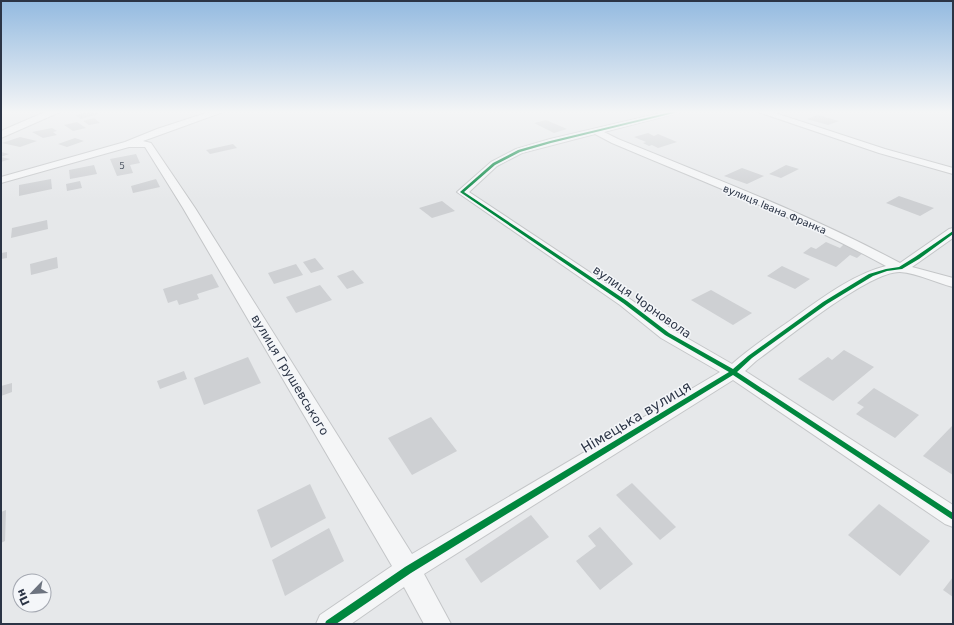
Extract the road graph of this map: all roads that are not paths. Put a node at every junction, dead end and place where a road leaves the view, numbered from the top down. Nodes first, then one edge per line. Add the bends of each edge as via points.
1 (135, 141) edge
2 (554, 141) edge
3 (615, 141) edge
4 (851, 141) edge
5 (128, 144) junction
6 (953, 171) edge
7 (1, 180) edge
8 (953, 232) edge
9 (900, 268) junction
10 (953, 283) edge
11 (733, 372) junction
12 (953, 517) edge
13 (408, 570) junction
14 (330, 624) edge
15 (438, 624) edge

1 - 5 street
2 - 11 street, вулиця Чорновола via 519,151 494,164 462,192 625,302 667,334
3 - 9 street, вулиця Івана Франка via 807,222
4 - 6 street
5 - 7 street
5 - 13 street, вулиця Грушевського via 148,145 189,208
8 - 9 street, Німецька вулиця
9 - 10 street, вулиця Івана Франка
9 - 11 street, Німецька вулиця via 871,275 826,303
11 - 12 street, вулиця Чорновола
11 - 13 street, Німецька вулиця
13 - 14 street, Німецька вулиця
13 - 15 street, вулиця Грушевського

